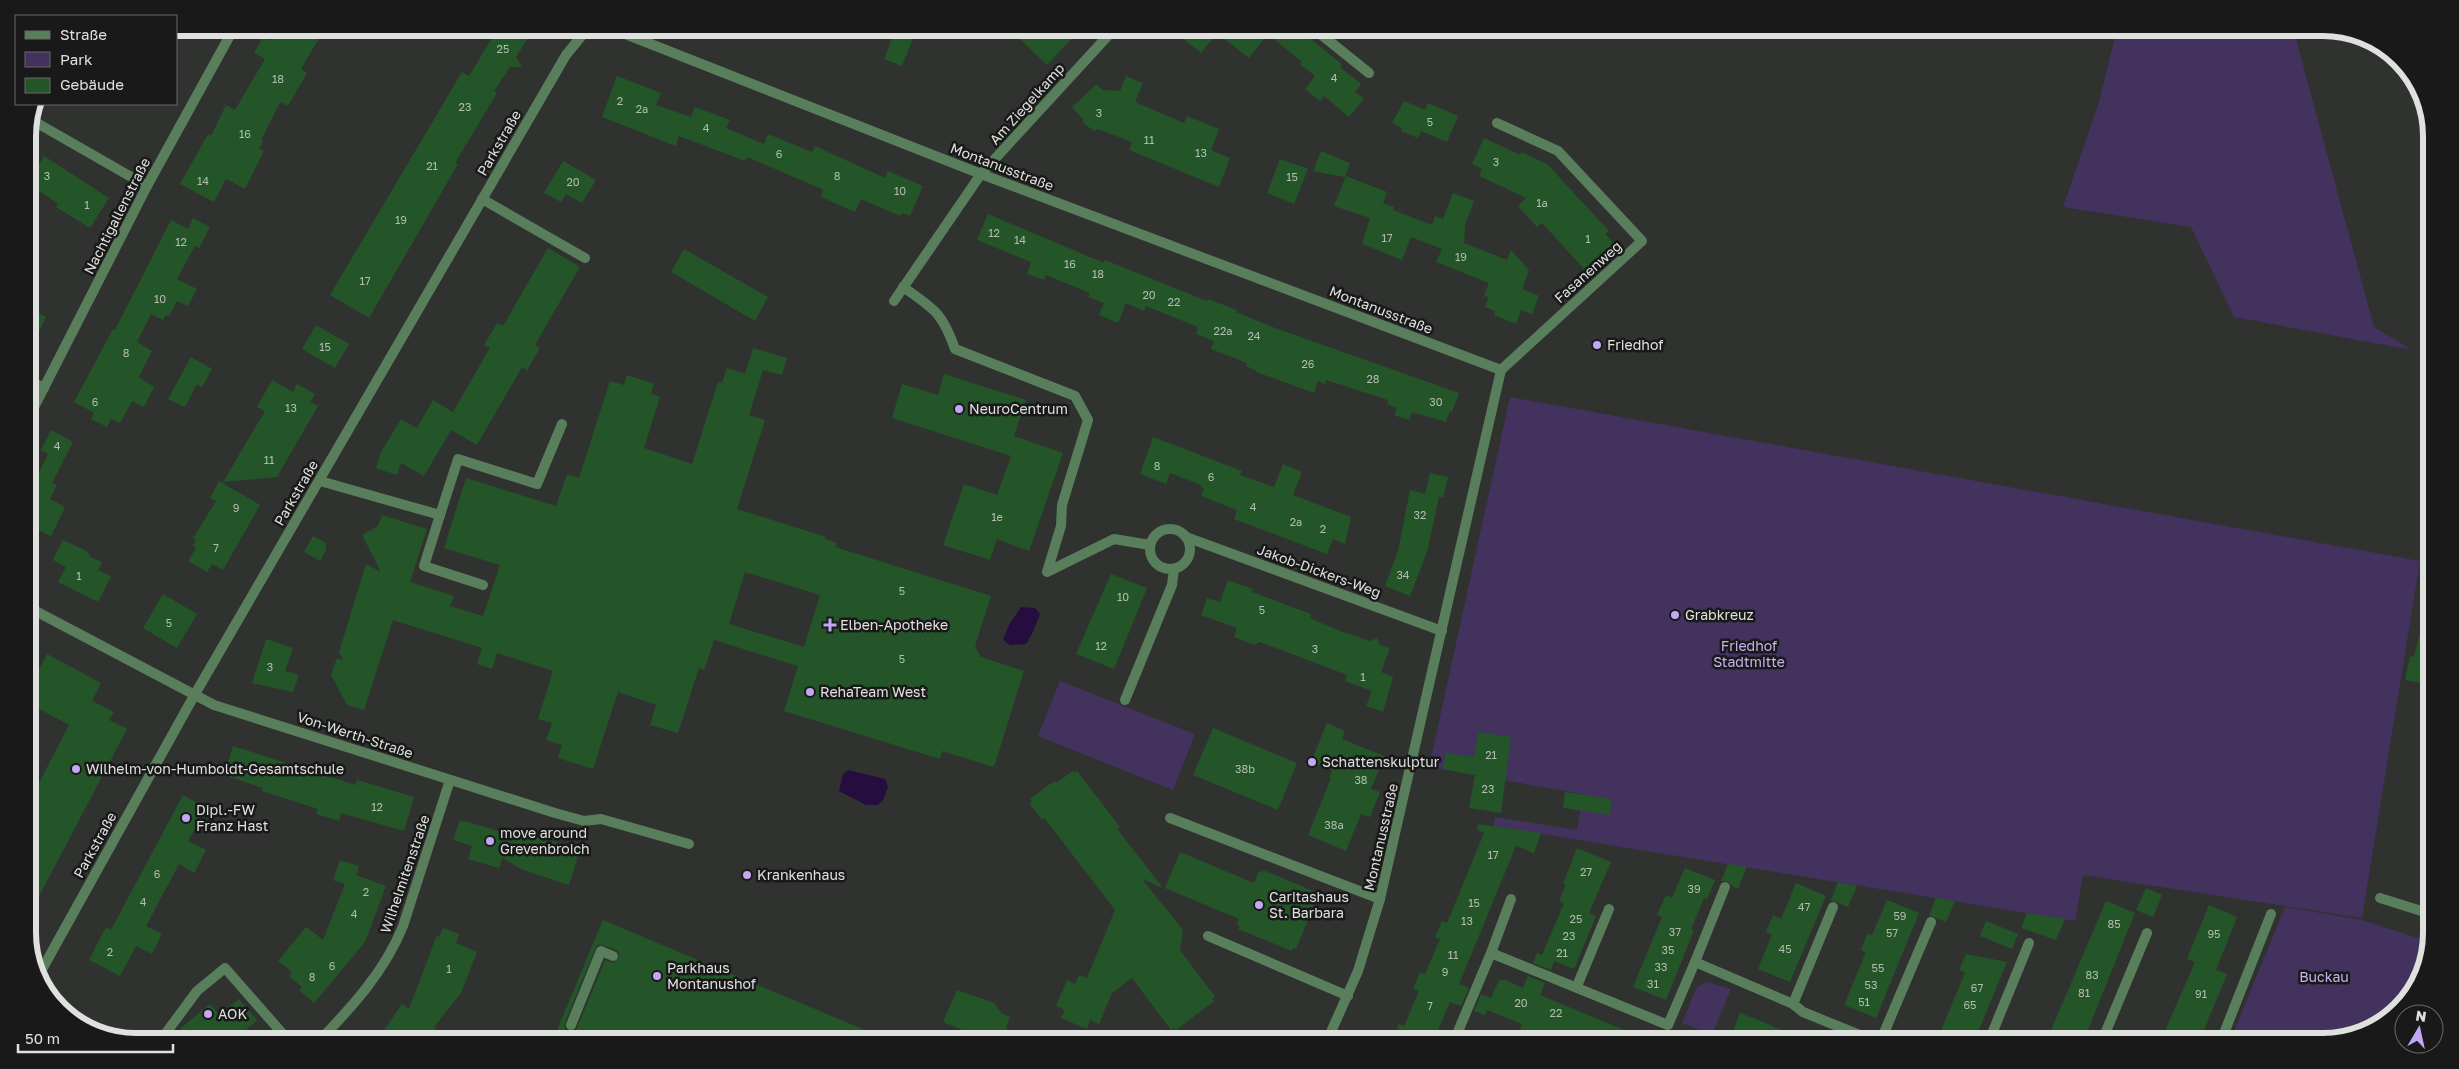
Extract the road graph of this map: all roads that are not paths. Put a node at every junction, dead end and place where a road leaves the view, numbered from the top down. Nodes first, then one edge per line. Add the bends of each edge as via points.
1 (230, 36) edge
2 (582, 36) edge
3 (629, 36) edge
4 (1109, 36) edge
5 (1323, 36) edge
6 (1369, 73) dead end
7 (37, 123) edge
8 (1497, 123) dead end
9 (981, 174) junction
10 (147, 186) junction
11 (482, 199) junction
12 (585, 258) dead end
13 (903, 287) junction
14 (894, 301) dead end
15 (1501, 370) junction
16 (36, 384) edge
17 (44, 388) junction
18 (36, 404) edge
19 (562, 424) dead end
20 (320, 481) junction
21 (440, 515) junction
22 (1186, 537) junction
23 (1150, 545) junction
24 (1174, 569) junction
25 (483, 585) dead end
26 (36, 611) edge
27 (1442, 631) junction
28 (195, 694) junction
29 (1125, 700) dead end
30 (450, 780) junction
31 (1170, 818) dead end
32 (690, 844) dead end
33 (1725, 887) dead end
34 (2380, 898) dead end
35 (1380, 899) junction
36 (1511, 899) dead end
37 (1832, 907) dead end
38 (1610, 909) dead end
39 (2423, 911) edge
40 (2271, 914) dead end
41 (1931, 922) dead end
42 (2147, 933) dead end
43 (1208, 936) dead end
44 (2030, 944) dead end
45 (1491, 952) junction
46 (613, 956) dead end
47 (1694, 962) junction
48 (43, 968) edge
49 (1577, 986) junction
50 (1348, 996) junction
51 (1793, 1004) junction
52 (571, 1025) dead end
53 (166, 1033) edge
54 (281, 1033) edge
55 (327, 1033) edge
56 (1331, 1033) edge
57 (1458, 1033) edge
58 (1855, 1033) edge
59 (1885, 1033) edge
60 (1993, 1033) edge
61 (2106, 1033) edge
62 (2225, 1033) edge

1 - 10 street, Nachtigallenstraße
2 - 11 street, Parkstraße via 566,55
3 - 9 street, Montanusstraße
4 - 9 street, Am Ziegelkamp
5 - 6 street
7 - 10 street
8 - 15 street, Fasanenweg via 1558,151 1642,241
9 - 13 street, Am Ziegelkamp
9 - 15 street, Montanusstraße
10 - 17 street, Nachtigallenstraße
11 - 12 street
11 - 20 street, Parkstraße
13 - 14 street, Am Ziegelkamp
13 - 23 street via 938,313 955,349 1074,396 1088,420 1062,506 1061,526 1047,572 1114,539
15 - 27 street, Montanusstraße
16 - 17 street
17 - 18 street, Nachtigallenstraße
19 - 21 street via 537,484 458,459
20 - 21 street
20 - 28 street, Parkstraße
21 - 25 street via 424,566
22 - 23 street, Jakob-Dickers-Weg via 1167,528 1157,532
22 - 24 street via 1189,554 1184,564
22 - 27 street, Jakob-Dickers-Weg
23 - 24 street via 1150,556 1156,564
24 - 29 street via 1172,585
26 - 28 street, Von-Werth-Straße
27 - 35 street, Montanusstraße
28 - 30 street, Von-Werth-Straße via 214,705
28 - 48 street, Parkstraße
30 - 32 street, Von-Werth-Straße via 584,821 601,819
30 - 55 street, Wilhelmitenstraße via 394,946 371,983
31 - 35 street
33 - 47 street
34 - 39 street
35 - 50 street, Montanusstraße via 1367,947
36 - 45 street
37 - 51 street
38 - 49 street
40 - 62 street
41 - 59 street
42 - 61 street
43 - 50 street
44 - 60 street
45 - 49 street
45 - 57 street
46 - 52 street via 601,951
47 - 49 street via 1668,1025
47 - 51 street
50 - 56 street, Montanusstraße
51 - 58 street via 1803,1012
53 - 54 street via 196,991 225,968

